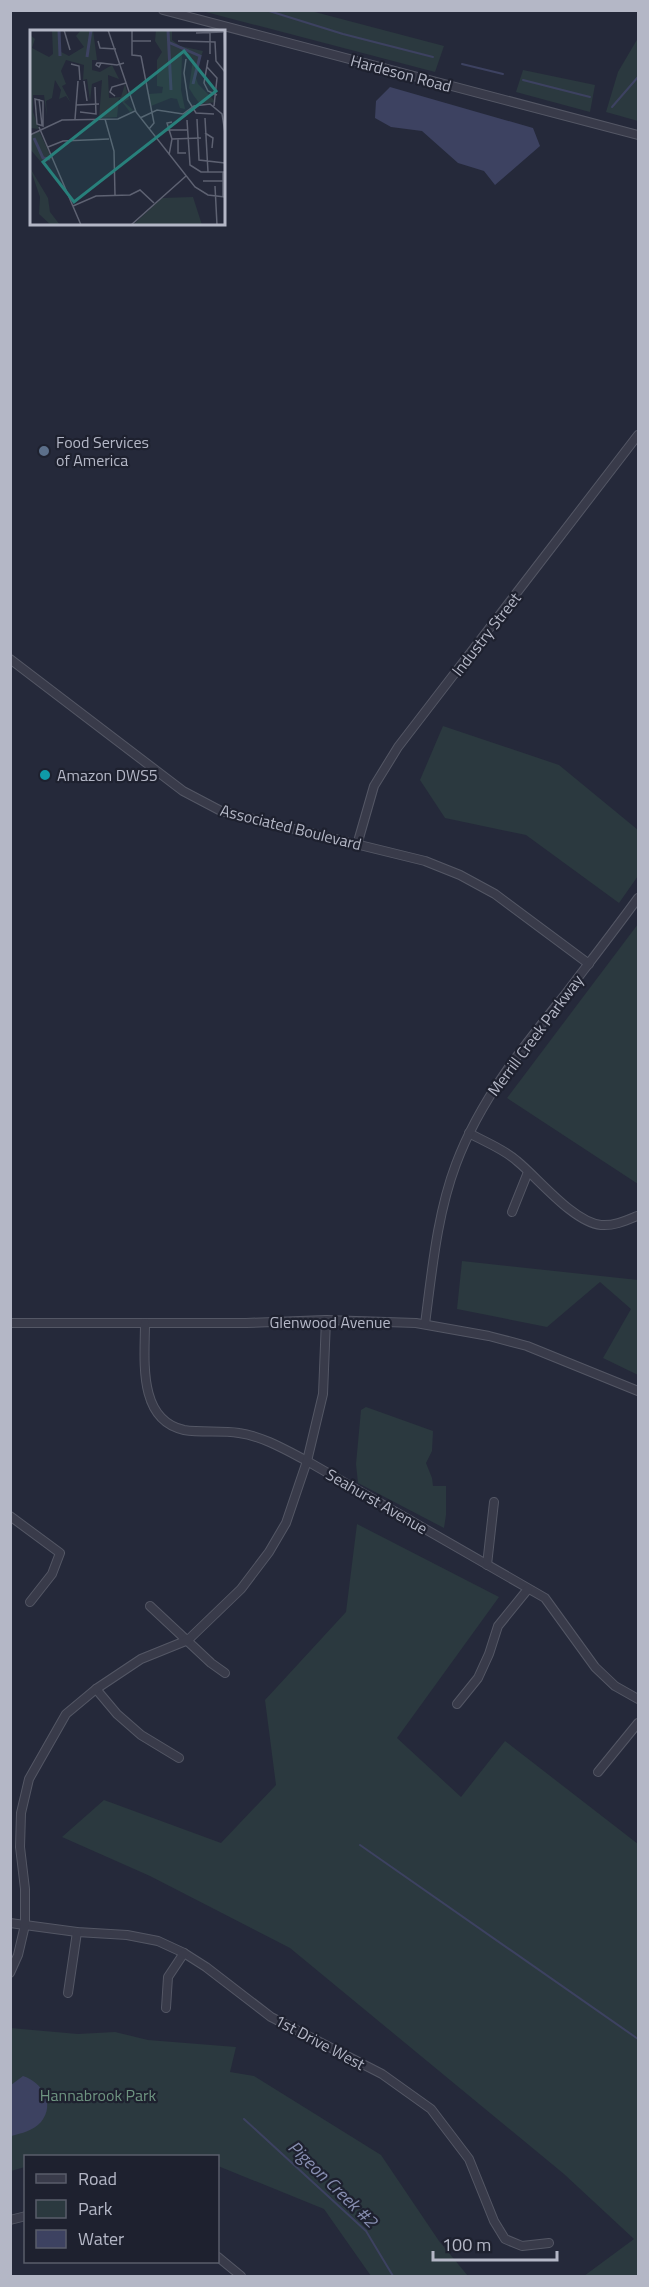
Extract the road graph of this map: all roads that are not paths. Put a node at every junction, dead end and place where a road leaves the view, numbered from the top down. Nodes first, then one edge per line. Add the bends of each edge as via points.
1 (163, 10) edge
2 (639, 135) edge
3 (639, 435) edge
4 (10, 659) edge
5 (357, 845) junction
6 (639, 898) edge
7 (589, 964) junction
8 (469, 1132) junction
9 (528, 1172) junction
10 (512, 1212) dead end
11 (637, 1215) dead end
12 (326, 1320) junction
13 (10, 1323) edge
14 (145, 1323) junction
15 (425, 1324) junction
16 (639, 1391) edge
17 (307, 1461) junction
18 (494, 1502) dead end
19 (10, 1516) edge
20 (487, 1565) junction
21 (528, 1588) junction
22 (30, 1602) dead end
23 (150, 1606) dead end
24 (188, 1640) junction
25 (225, 1673) dead end
26 (96, 1689) junction
27 (639, 1699) edge
28 (457, 1704) dead end
29 (639, 1723) edge
30 (179, 1758) dead end
31 (598, 1772) dead end
32 (10, 1923) edge
33 (25, 1925) junction
34 (77, 1932) junction
35 (184, 1953) junction
36 (10, 1973) edge
37 (68, 1993) dead end
38 (166, 2008) dead end
39 (549, 2243) dead end
40 (219, 2258) edge
41 (241, 2277) edge

1 - 2 street, Hardeson Road
3 - 5 street, Industry Street via 398,747 374,786
4 - 5 street, Associated Boulevard via 199,801 221,811
5 - 7 street, Associated Boulevard via 425,861 460,874 495,894
6 - 7 street, Merrill Creek Parkway
7 - 8 street, Merrill Creek Parkway via 518,1054
8 - 9 street
8 - 15 street, Merrill Creek Parkway via 448,1189
9 - 10 street
9 - 11 street via 587,1220 600,1225 618,1224
12 - 14 street, Glenwood Avenue
12 - 15 street, Glenwood Avenue
12 - 17 street via 322,1394
13 - 14 street, Glenwood Avenue
14 - 17 street, Seahurst Avenue via 146,1376 151,1405 161,1418 181,1430 238,1432
15 - 16 street, Glenwood Avenue via 527,1346
17 - 20 street, Seahurst Avenue
17 - 24 street via 286,1522 269,1552 241,1589
18 - 20 street
19 - 22 street via 60,1553 52,1574
20 - 21 street, Seahurst Avenue
21 - 27 street, Seahurst Avenue via 545,1598 595,1667 615,1686
21 - 28 street via 498,1626 478,1678
23 - 24 street
24 - 25 street
24 - 26 street via 141,1659
26 - 30 street via 141,1736
26 - 33 street via 66,1714 29,1779 21,1813 20,1847
29 - 31 street
32 - 33 street, 1st Drive West
33 - 34 street, 1st Drive West
33 - 36 street
34 - 35 street, 1st Drive West via 158,1941
34 - 37 street
35 - 38 street via 168,1977
35 - 39 street, 1st Drive West via 271,2017 382,2074 431,2109 469,2160 505,2239 522,2246
40 - 41 street

